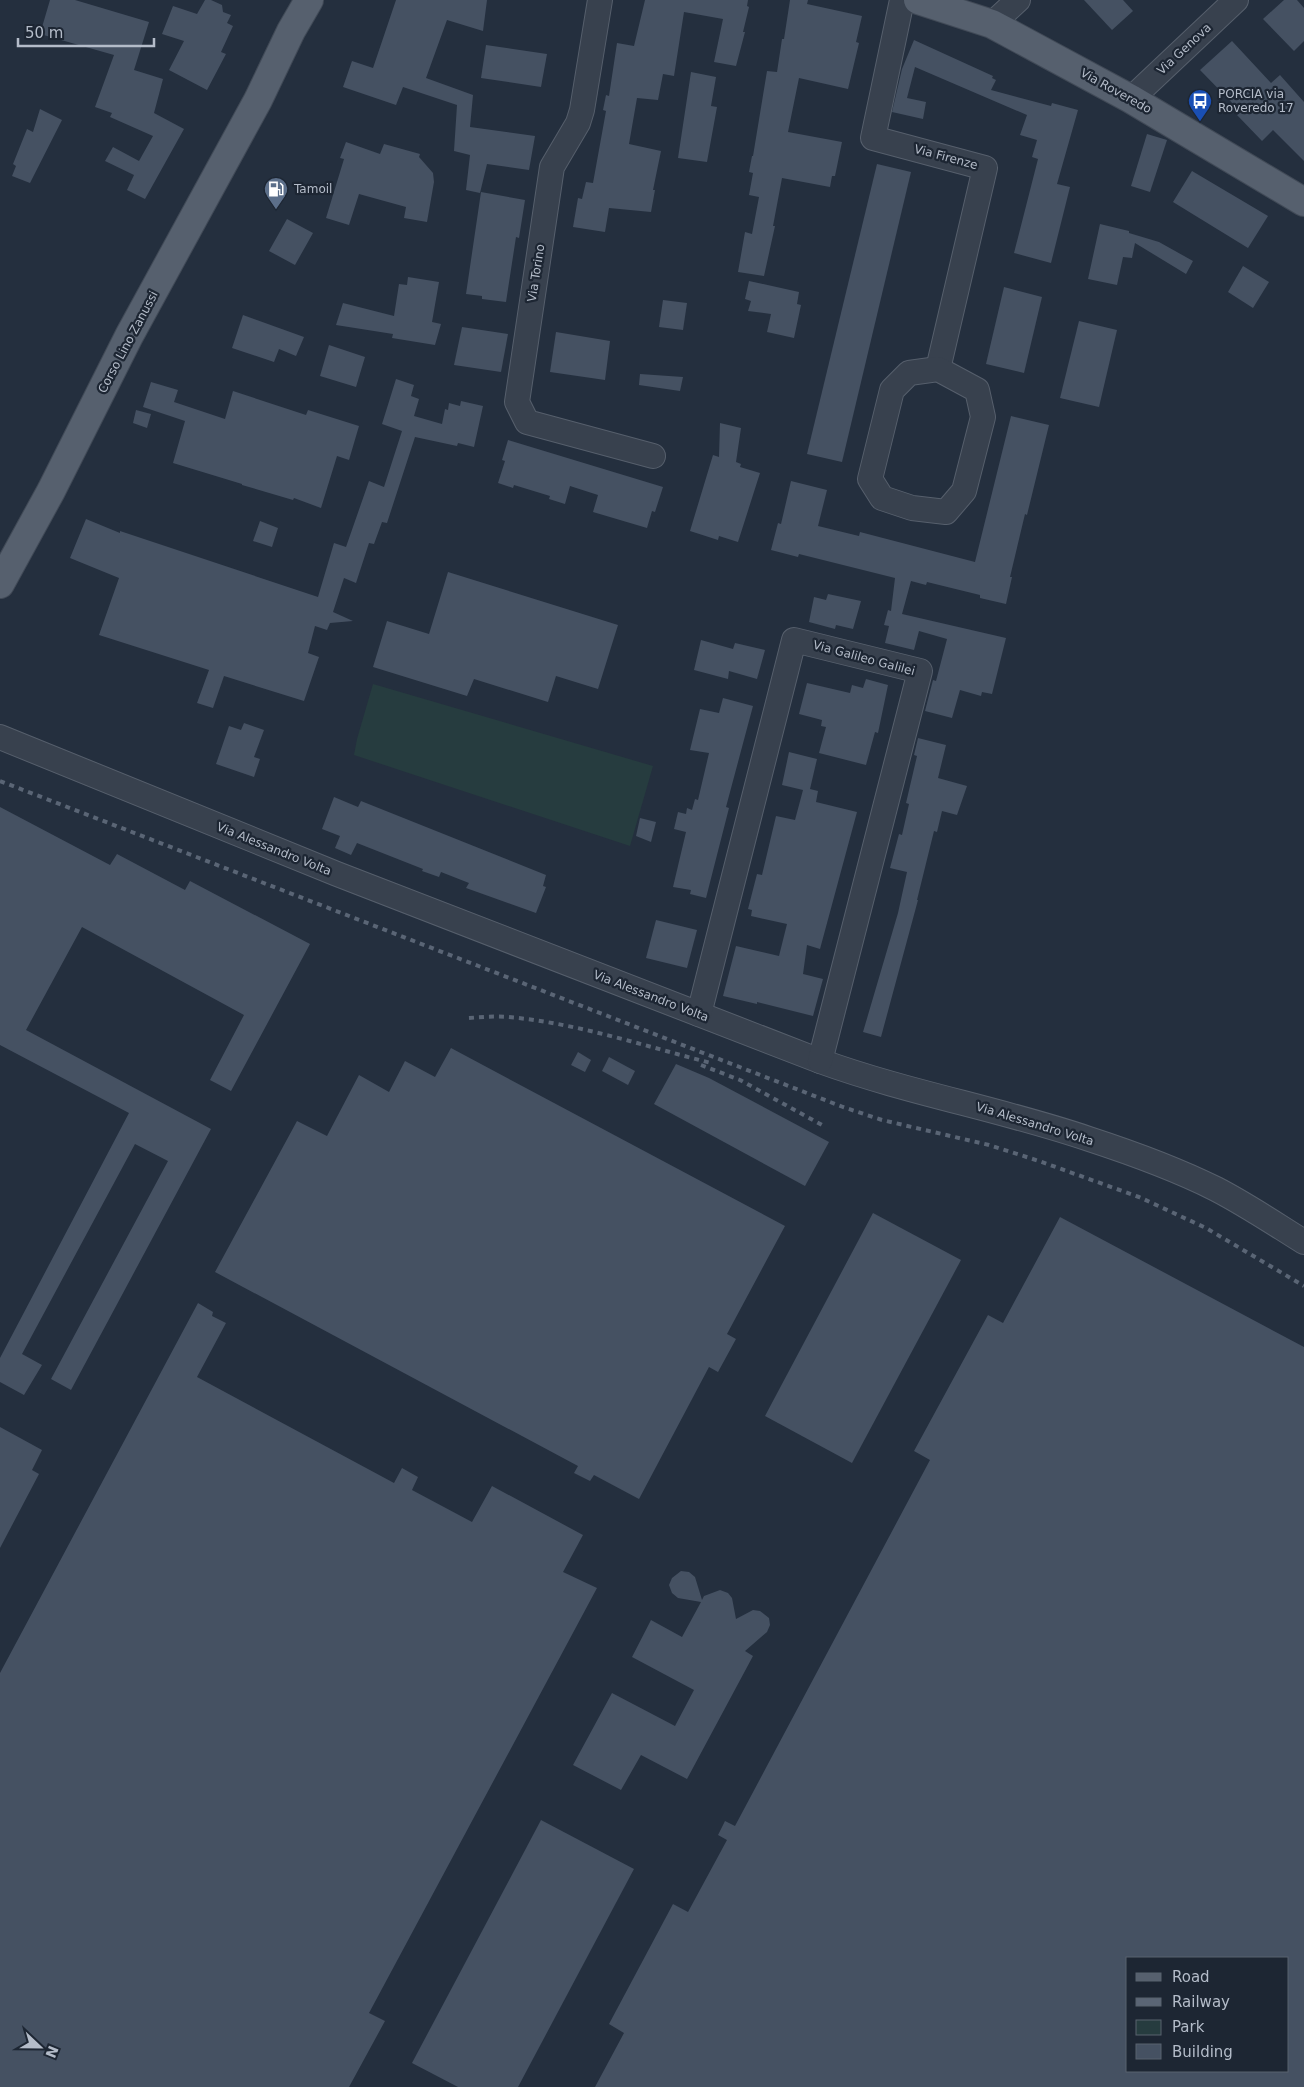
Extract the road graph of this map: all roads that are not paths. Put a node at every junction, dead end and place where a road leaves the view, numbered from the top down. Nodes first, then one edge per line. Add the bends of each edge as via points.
1 (309, 0) edge
2 (326, 0) edge
3 (600, 0) edge
4 (902, 0) edge
5 (918, 0) edge
6 (1018, 0) edge
7 (1236, 0) edge
8 (992, 24) junction
9 (1131, 98) junction
10 (258, 100) junction
11 (1303, 200) edge
12 (938, 369) junction
13 (653, 456) dead end
14 (0, 584) edge
15 (0, 737) edge
16 (699, 1014) junction
17 (820, 1061) junction
18 (1304, 1242) edge

1 - 10 main road, Corso Lino Zanussi
2 - 10 main road, Corso Lino Zanussi via 303,41
3 - 13 street, Via Torino via 582,110 578,123 552,166 517,402 527,422
4 - 12 street, Via Firenze via 873,138 985,168
5 - 8 main road, Via Roveredo
6 - 8 street
7 - 9 street, Via Genova
8 - 9 main road, Via Roveredo
9 - 11 main road, Via Roveredo
10 - 14 main road, Corso Lino Zanussi
12 - 12 street via 909,373 892,390 870,479 882,498 912,508 946,512 964,491 983,417 977,390
15 - 16 street, Via Alessandro Volta via 337,874
16 - 17 street, Via Alessandro Volta
16 - 17 street, Via Galileo Galilei via 794,640 920,671
17 - 18 street, Via Alessandro Volta via 868,1078 1090,1139 1216,1189

